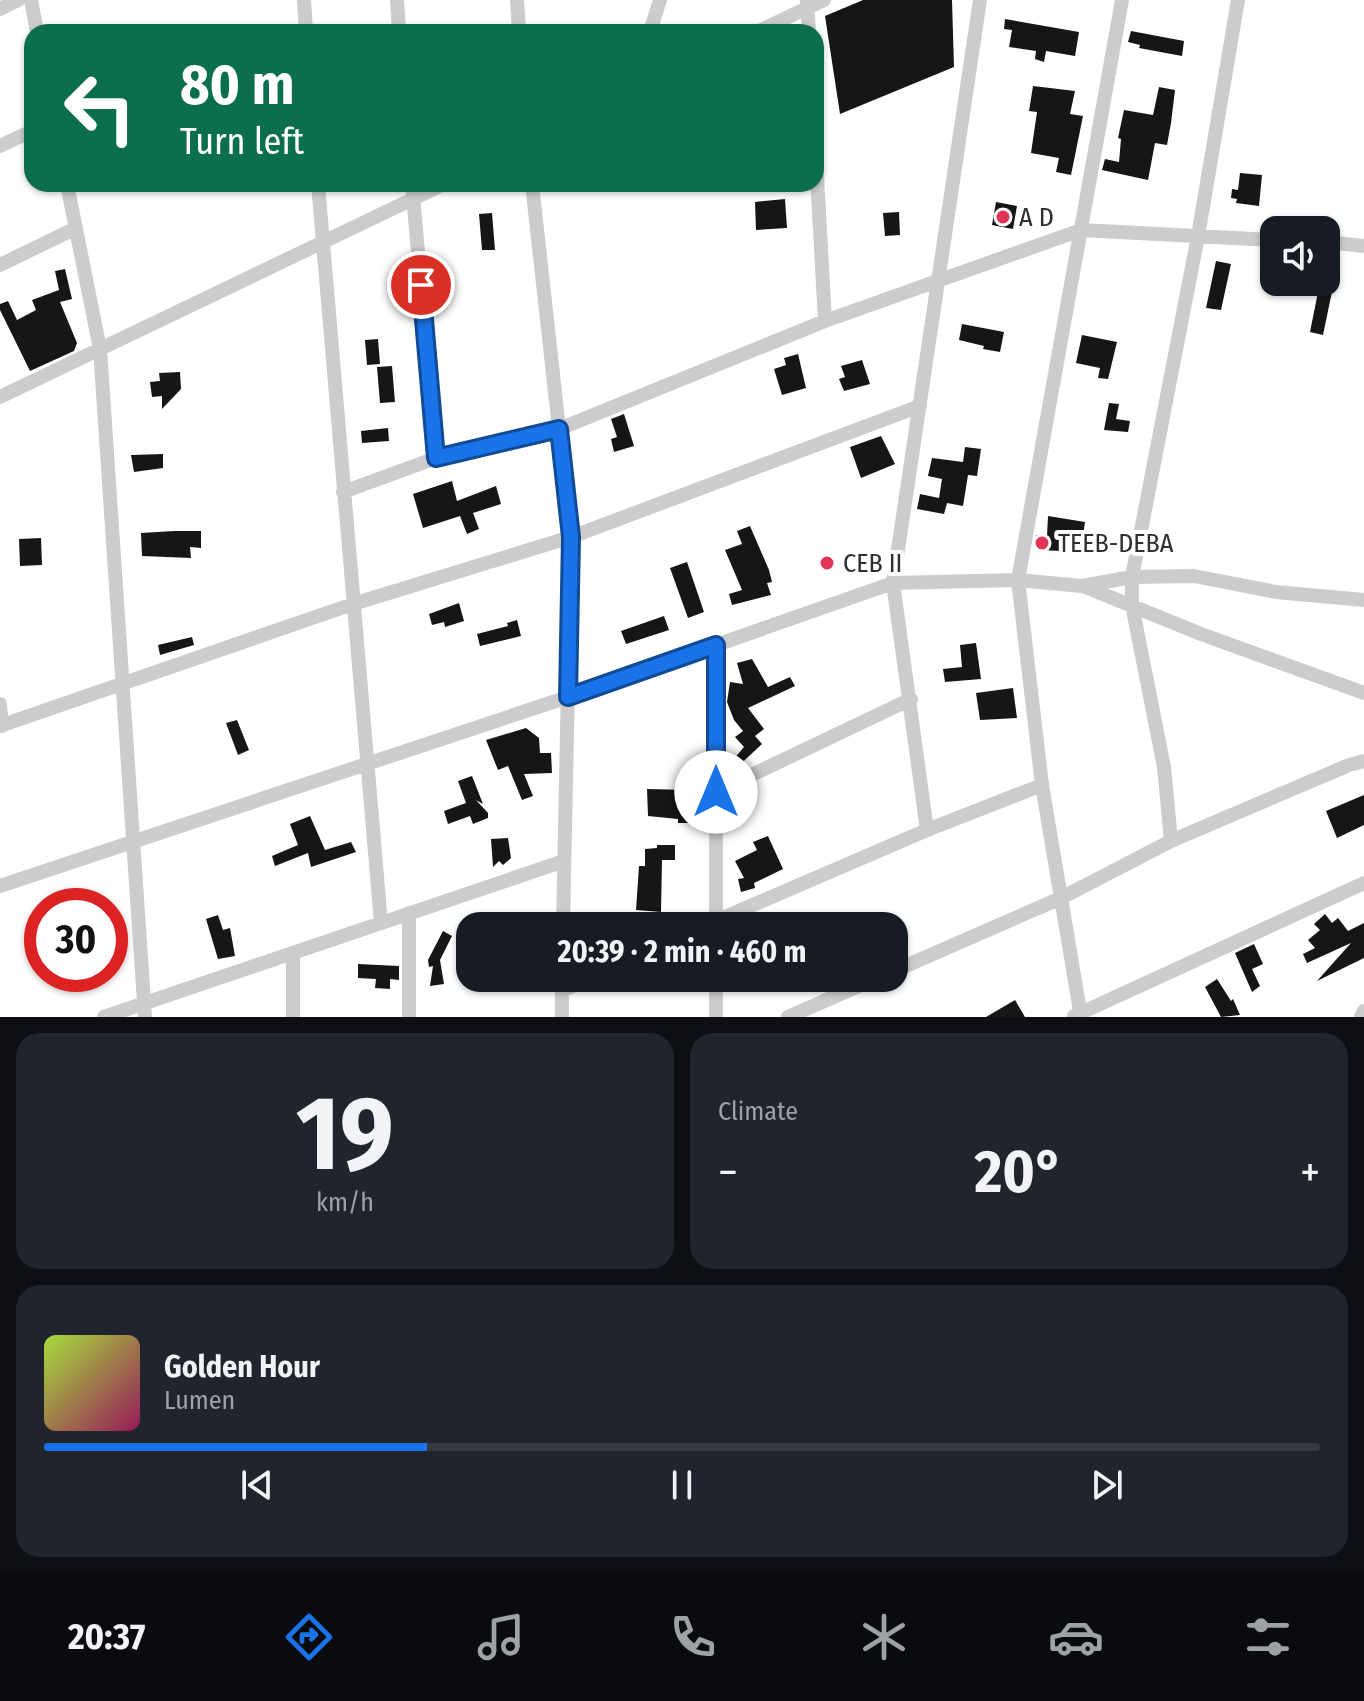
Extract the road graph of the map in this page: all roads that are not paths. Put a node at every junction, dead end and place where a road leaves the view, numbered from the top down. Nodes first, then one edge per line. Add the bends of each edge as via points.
1 (18, 0) edge
2 (31, 0) edge
3 (304, 0) edge
4 (397, 0) edge
5 (517, 0) edge
6 (660, 0) edge
7 (824, 0) edge
8 (980, 0) edge
9 (1122, 0) edge
10 (1238, 0) edge
11 (807, 4) edge
12 (0, 9) edge
13 (36, 24) edge
14 (306, 24) edge
15 (398, 24) edge
16 (518, 24) edge
17 (652, 24) edge
18 (771, 24) edge
19 (808, 24) edge
20 (24, 135) edge
21 (0, 146) edge
22 (69, 192) edge
23 (319, 192) edge
24 (411, 192) edge
25 (413, 192) edge
26 (533, 192) edge
27 (818, 192) edge
28 (76, 228) junction
29 (1081, 230) junction
30 (1198, 236) junction
31 (1260, 239) edge
32 (323, 241) junction
33 (1340, 243) edge
34 (1364, 246) edge
35 (0, 265) edge
36 (939, 281) junction
37 (825, 321) junction
38 (100, 349) junction
39 (0, 397) edge
40 (920, 406) junction
41 (559, 429) junction
42 (436, 458) junction
43 (343, 492) junction
44 (571, 537) junction
45 (1132, 577) junction
46 (1018, 580) junction
47 (893, 583) junction
48 (1082, 586) junction
49 (1364, 600) edge
50 (353, 604) junction
51 (1132, 605) junction
52 (716, 645) junction
53 (122, 685) junction
54 (1364, 693) edge
55 (568, 697) junction
56 (911, 699) junction
57 (0, 704) edge
58 (1, 726) edge
59 (1364, 761) edge
60 (367, 764) junction
61 (1042, 785) junction
62 (716, 792) junction
63 (927, 830) junction
64 (1171, 841) junction
65 (133, 842) junction
66 (564, 861) junction
67 (1364, 883) edge
68 (0, 886) edge
69 (1061, 898) junction
70 (563, 912) edge
71 (712, 912) edge
72 (739, 912) edge
73 (409, 913) junction
74 (381, 923) junction
75 (293, 953) junction
76 (908, 965) edge
77 (562, 992) edge
78 (716, 992) edge
79 (845, 992) edge
80 (144, 1010) edge
81 (1364, 1011) edge
82 (1078, 1016) edge
83 (104, 1017) edge
84 (293, 1017) edge
85 (409, 1017) edge
86 (562, 1017) edge
87 (716, 1017) edge
88 (788, 1017) edge
89 (1361, 1017) edge

1 - 12 street
2 - 13 street
3 - 14 street
4 - 15 street
5 - 16 street
6 - 17 street
7 - 11 street
8 - 36 street
9 - 29 street
10 - 30 street
11 - 18 street
11 - 19 street
20 - 21 street
22 - 28 street
23 - 32 street
24 - 32 street
25 - 42 street
26 - 41 street
27 - 37 street
28 - 35 street
28 - 38 street
29 - 30 street
29 - 36 street
29 - 46 street
30 - 31 street
30 - 45 street
32 - 38 street
32 - 43 street
33 - 34 street
36 - 37 street
36 - 40 street
37 - 41 street
38 - 39 street
38 - 53 street
40 - 44 street
40 - 47 street
41 - 42 street
41 - 44 street
42 - 43 street
43 - 50 street
44 - 50 street
44 - 55 street
45 - 48 street
45 - 49 street via 1194,576 1276,592
45 - 51 street
46 - 47 street
46 - 48 street
46 - 61 street
47 - 52 street
47 - 56 street
48 - 51 street
50 - 53 street
50 - 60 street
51 - 54 street
51 - 64 street via 1164,767
52 - 55 street
52 - 62 street
53 - 58 street
53 - 65 street
55 - 60 street
55 - 66 street
56 - 62 street
56 - 63 street
57 - 58 street
59 - 64 street
60 - 65 street
60 - 74 street
61 - 63 street
61 - 69 street
62 - 71 street
63 - 72 street
64 - 69 street
65 - 68 street
65 - 80 street
66 - 70 street
66 - 73 street
67 - 82 street
69 - 76 street
69 - 82 street
73 - 74 street
73 - 85 street
74 - 75 street
75 - 80 street
75 - 84 street
77 - 86 street
78 - 87 street
79 - 88 street
80 - 83 street
81 - 89 street

